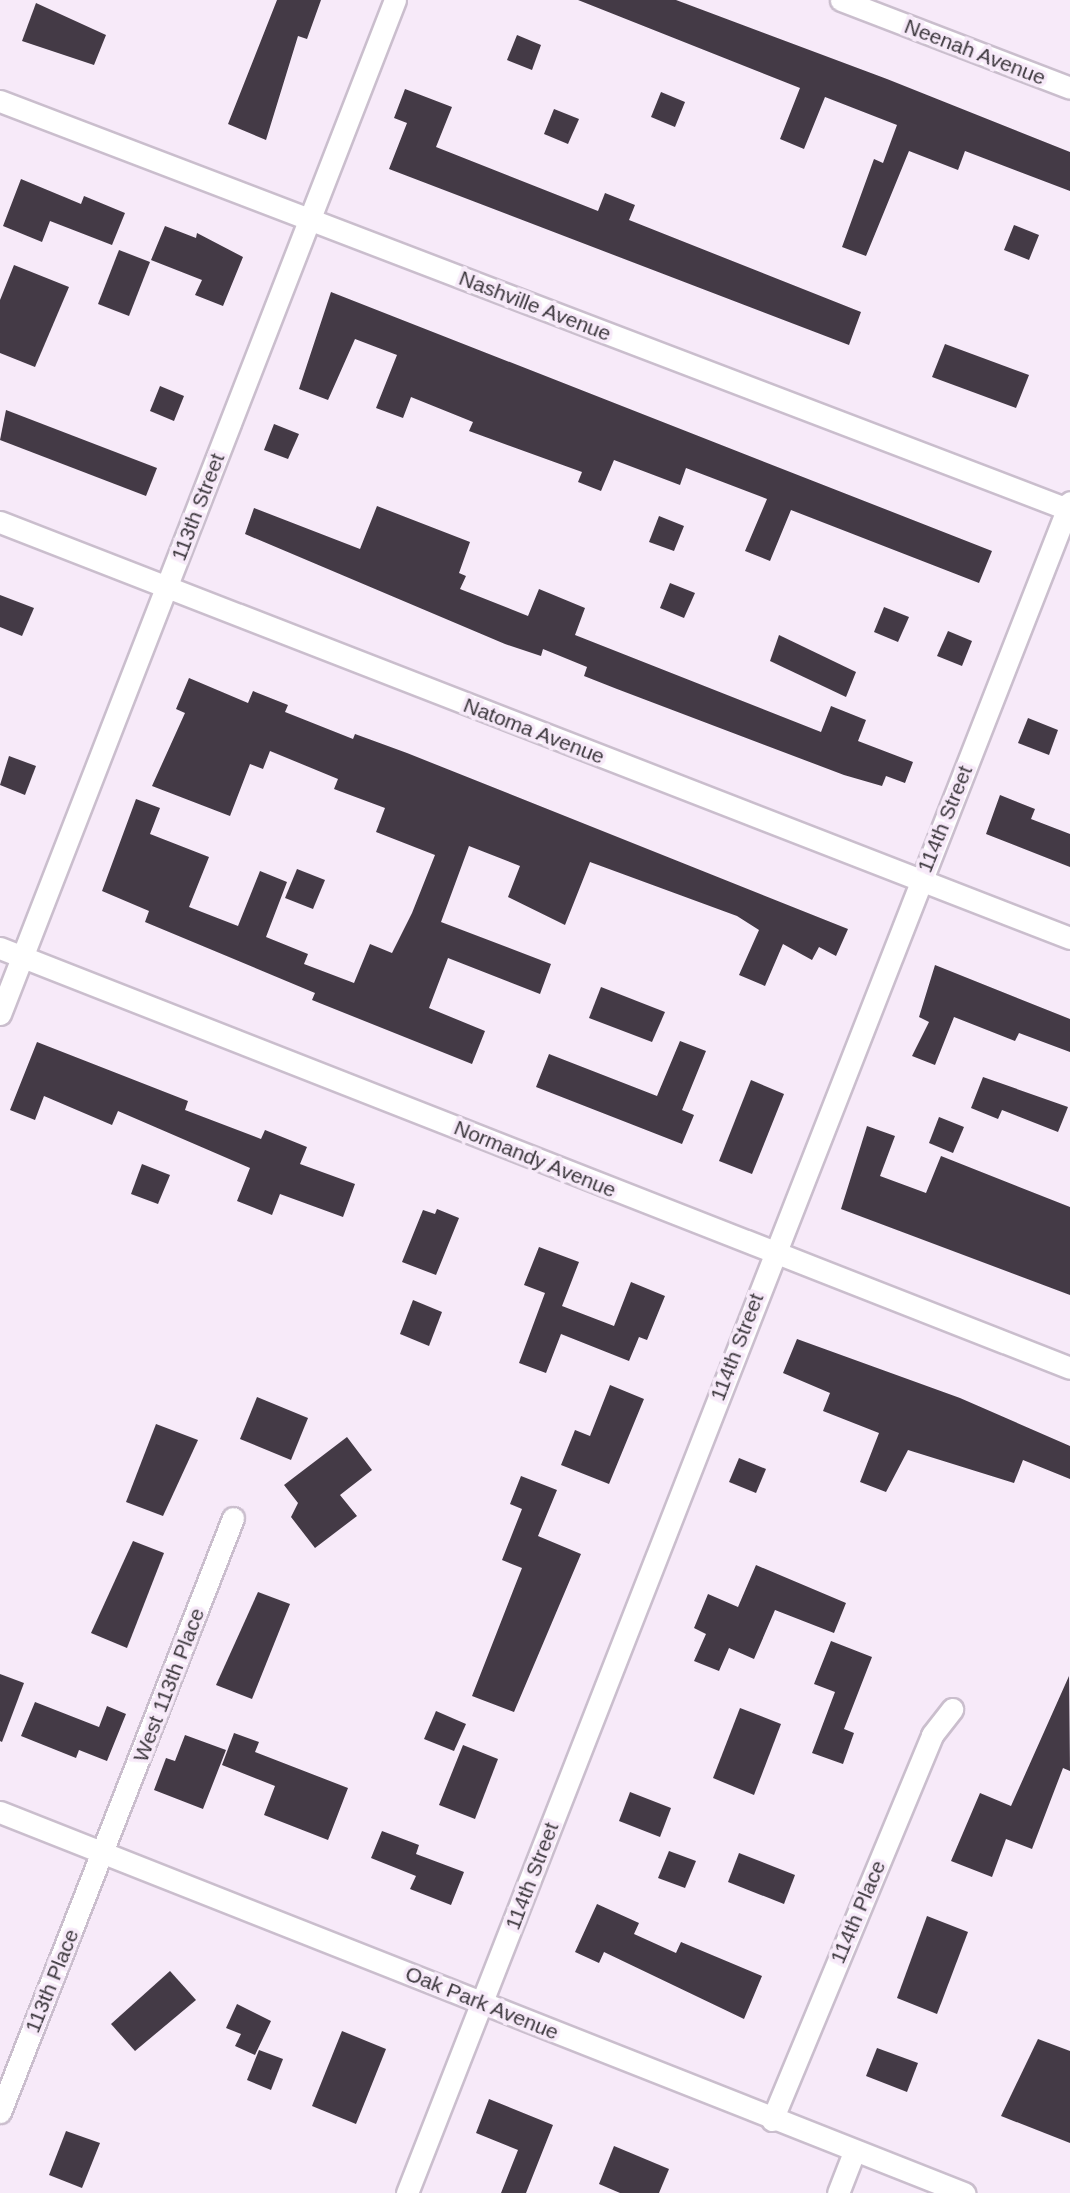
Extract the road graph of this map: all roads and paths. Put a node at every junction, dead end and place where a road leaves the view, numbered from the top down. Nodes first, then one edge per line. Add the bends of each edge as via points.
1 (395, 0) edge
2 (841, 0) edge
3 (1070, 88) edge
4 (0, 100) edge
5 (310, 219) junction
6 (1069, 507) edge
7 (0, 522) edge
8 (167, 589) junction
9 (920, 881) junction
10 (1070, 938) edge
11 (0, 948) edge
12 (23, 957) junction
13 (0, 1014) edge
14 (773, 1253) junction
15 (1070, 1368) edge
16 (233, 1518) dead end
17 (952, 1709) dead end
18 (0, 1812) edge
19 (104, 1851) junction
20 (483, 2003) junction
21 (0, 2112) edge
22 (772, 2120) junction
23 (854, 2152) junction
24 (407, 2193) edge
25 (838, 2193) edge
26 (964, 2193) edge

1 - 5 street, 113th Street
2 - 3 street, Neenah Avenue
4 - 5 street, Nashville Avenue
5 - 6 street, Nashville Avenue
5 - 8 street, 113th Street
6 - 9 street, 114th Street
7 - 8 street, Natoma Avenue
8 - 9 street, Natoma Avenue
8 - 12 street, 113th Street
9 - 10 street, Natoma Avenue
9 - 14 street, 114th Street
11 - 12 street, Normandy Avenue
12 - 13 street, 113th Street
12 - 14 street, Normandy Avenue
14 - 15 street, Normandy Avenue
14 - 20 street, 114th Street
16 - 19 street, West 113th Place
17 - 22 street, 114th Place via 932,1735
18 - 19 street, Oak Park Avenue
19 - 20 street, Oak Park Avenue
19 - 21 street, 113th Place
20 - 22 street, Oak Park Avenue
20 - 24 street, 114th Street
22 - 23 street, Oak Park Avenue
23 - 25 street
23 - 26 street, Oak Park Avenue

